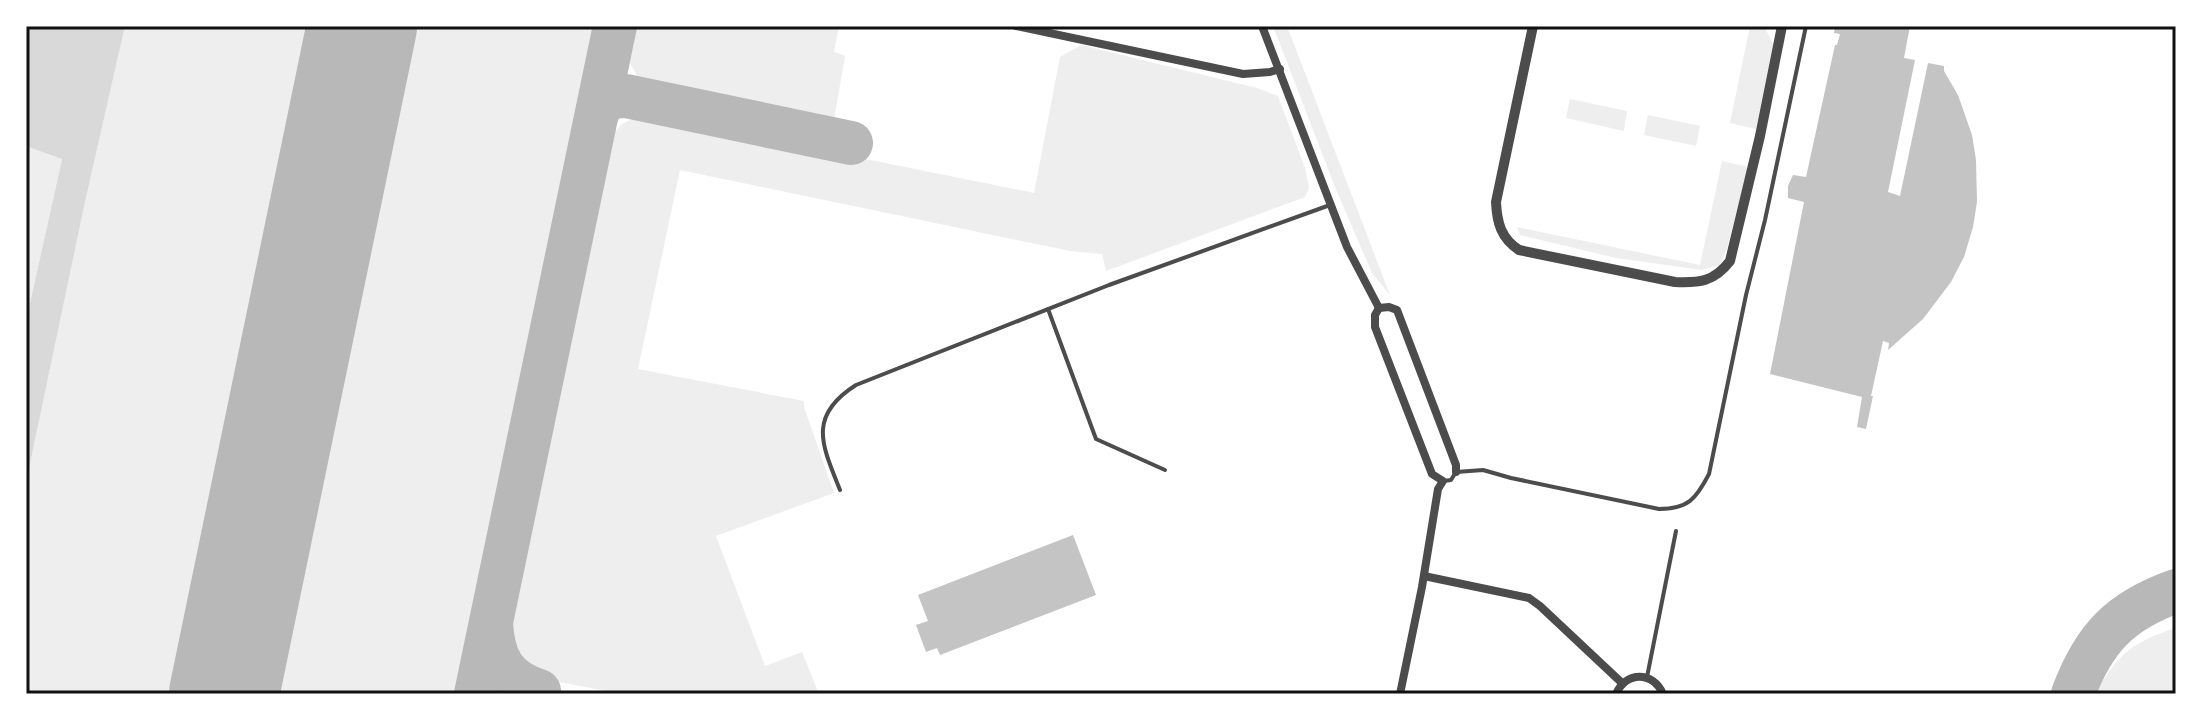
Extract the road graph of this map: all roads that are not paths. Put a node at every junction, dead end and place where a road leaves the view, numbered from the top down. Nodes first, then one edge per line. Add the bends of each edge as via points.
1 (1016, 26) edge
2 (1262, 26) edge
3 (1533, 26) edge
4 (1782, 26) edge
5 (1806, 26) edge
6 (1280, 69) junction
7 (1330, 205) junction
8 (1379, 308) junction
9 (1048, 309) junction
10 (1165, 470) dead end
11 (1456, 472) junction
12 (1443, 481) junction
13 (840, 490) dead end
14 (1676, 531) dead end
15 (1424, 576) junction
16 (1647, 677) junction
17 (1622, 683) junction
18 (1400, 694) edge
19 (1616, 694) edge
20 (1663, 694) edge

1 - 6 street via 1243,74
2 - 6 street
3 - 4 street via 1496,202 1501,233 1519,250 1694,283 1722,272 1730,261
5 - 11 lane via 1702,488 1686,505 1659,509 1483,470
6 - 7 street
7 - 8 street
7 - 9 lane
8 - 11 street via 1397,310
8 - 12 street via 1375,327 1432,474
9 - 10 lane via 1096,439
9 - 13 lane via 878,374 841,394 821,426
11 - 12 lane
12 - 15 street
14 - 16 lane
15 - 17 street via 1529,598
15 - 18 street
16 - 17 street
16 - 20 street
17 - 19 street

